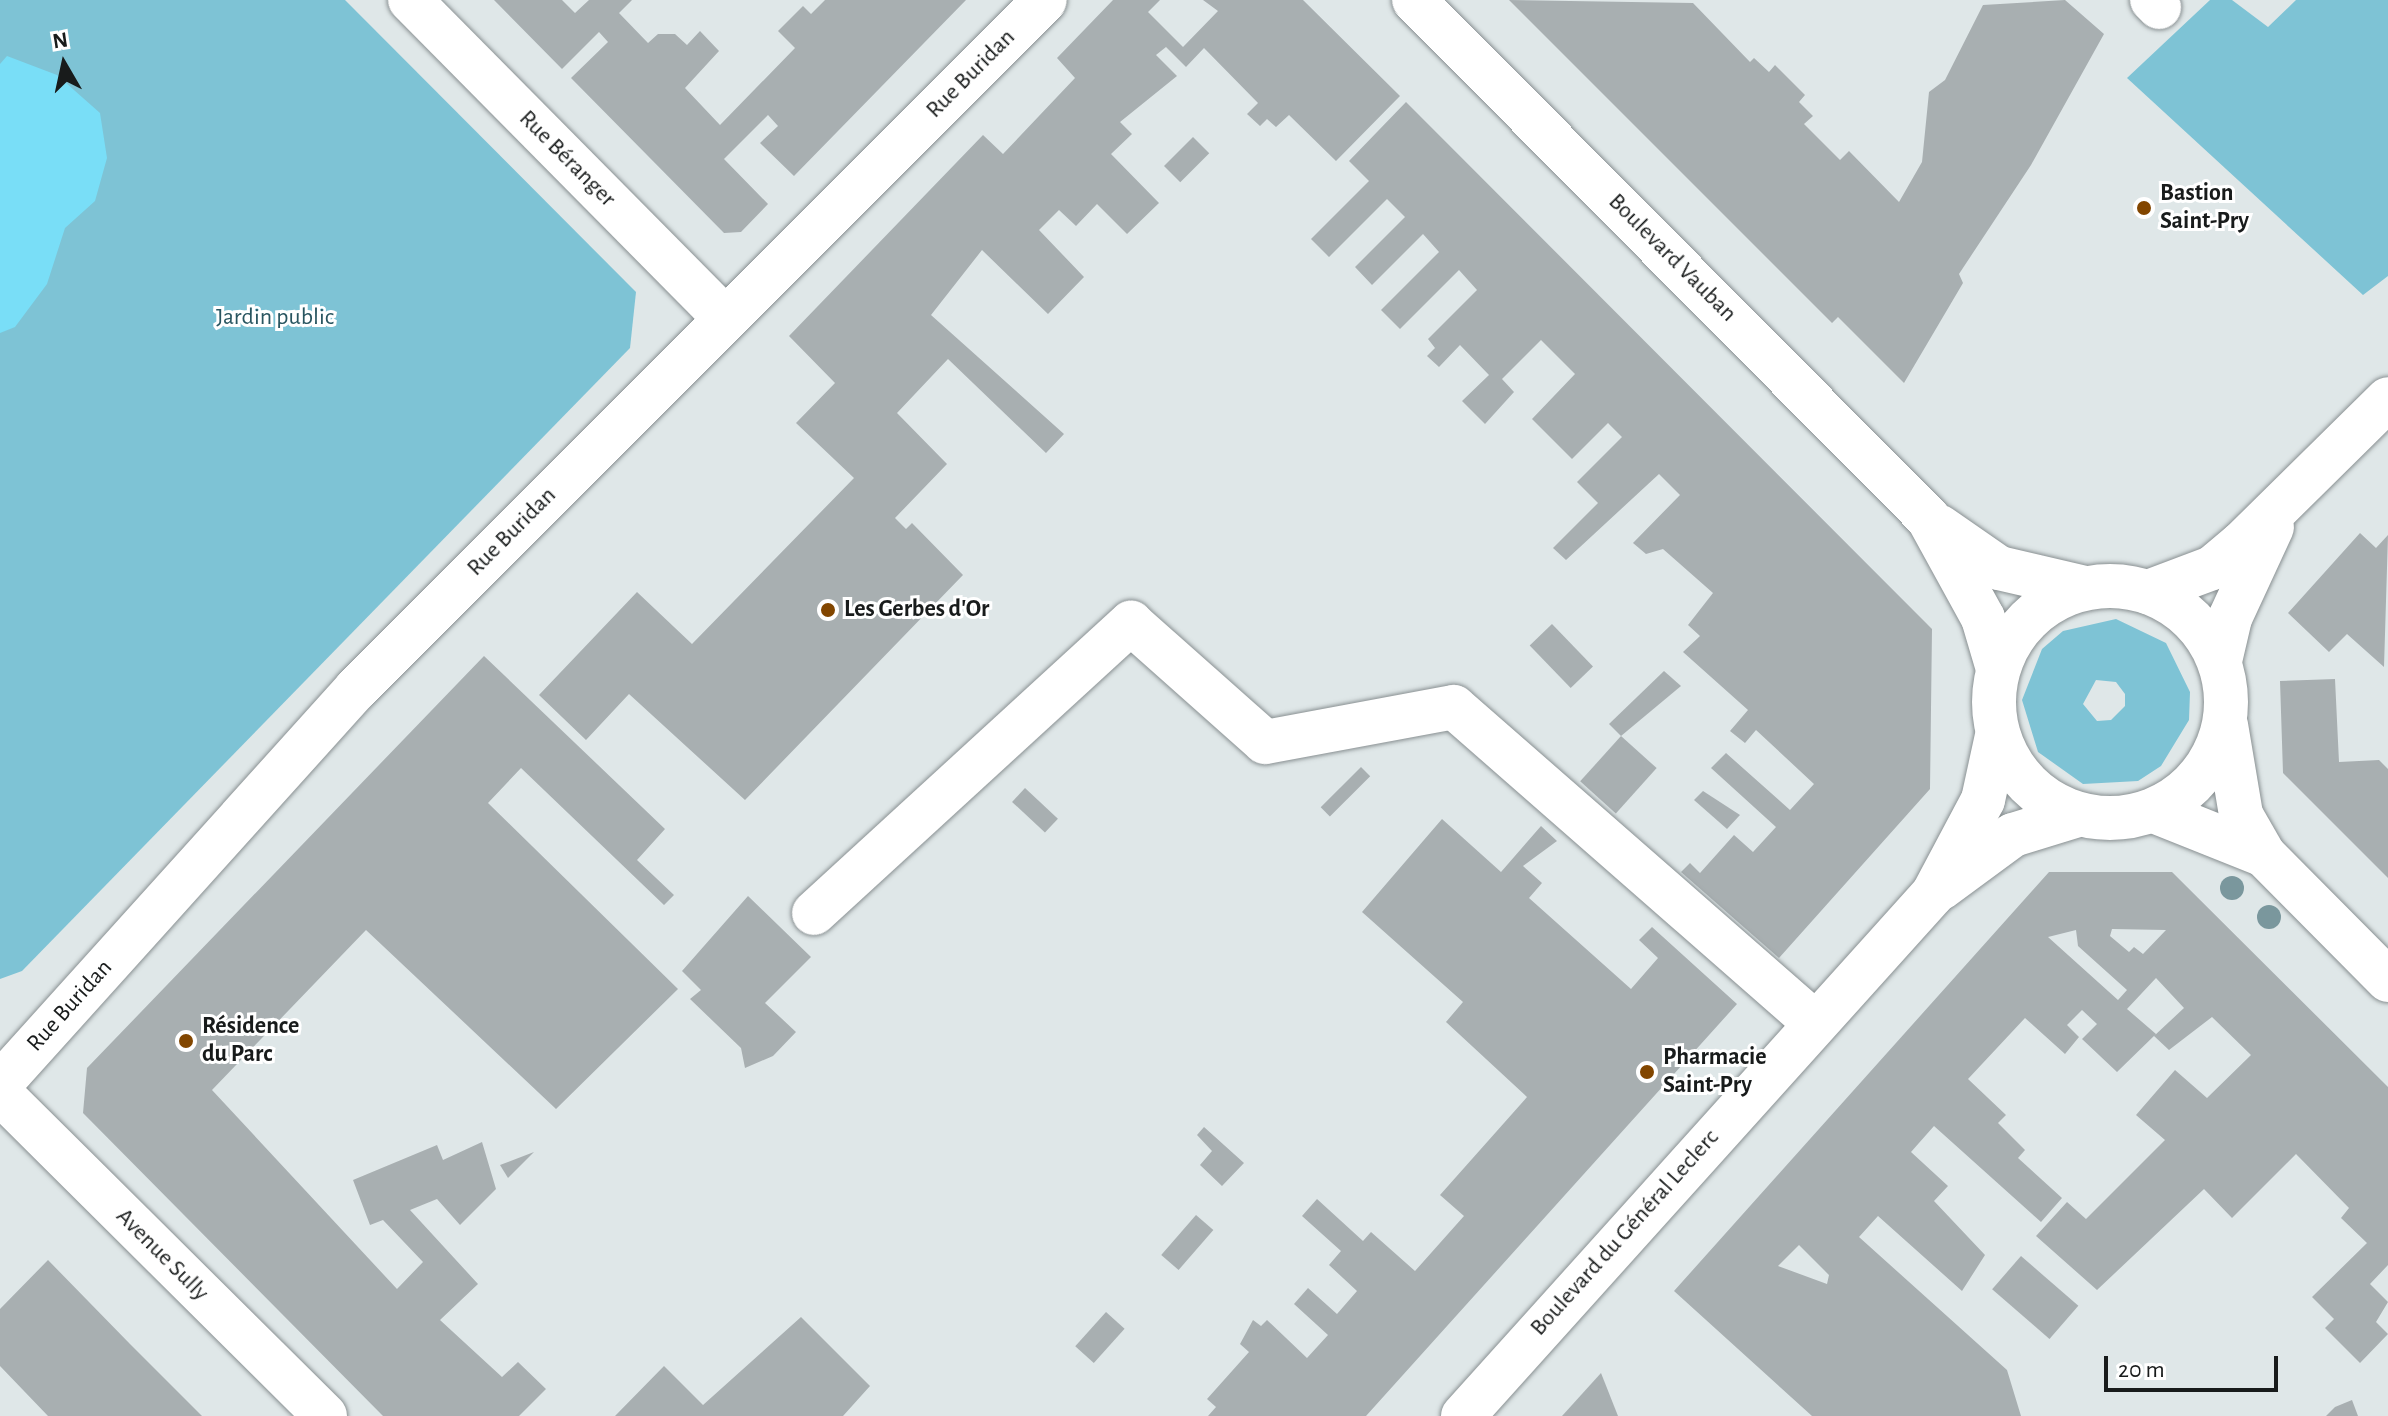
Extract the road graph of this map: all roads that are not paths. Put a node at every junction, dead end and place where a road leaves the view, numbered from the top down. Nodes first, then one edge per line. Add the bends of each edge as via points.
1 (410, 0) edge
2 (1045, 0) edge
3 (1414, 0) edge
4 (725, 318) junction
5 (2388, 399) edge
6 (2279, 514) junction
7 (1928, 518) junction
8 (2085, 588) junction
9 (2148, 592) junction
10 (2220, 661) junction
11 (1998, 669) junction
12 (2226, 720) junction
13 (1997, 736) junction
14 (2154, 811) junction
15 (2078, 815) junction
16 (2264, 855) junction
17 (1933, 894) junction
18 (814, 913) dead end
19 (2388, 980) edge
20 (1815, 1023) junction
21 (0, 1084) edge
22 (0, 1093) edge
23 (325, 1416) edge
24 (1463, 1416) edge

1 - 4 street, Rue Béranger
2 - 4 street, Rue Buridan
3 - 7 street, Boulevard Vauban
4 - 21 street, Rue Buridan via 356,689
5 - 6 street
6 - 9 street via 2212,568
6 - 10 street via 2230,618
7 - 8 street, Boulevard Vauban via 1999,568
7 - 11 street, Boulevard Vauban via 1983,618
8 - 9 street
8 - 11 street via 2030,616
9 - 10 street via 2191,618
10 - 12 street
11 - 13 street
12 - 14 street via 2202,775
12 - 16 street via 2241,815
13 - 15 street via 2015,771 2043,798
13 - 17 street, Boulevard du Général Leclerc via 1983,800
14 - 15 street via 2116,819
14 - 16 street
15 - 17 street via 2013,835
16 - 19 street
17 - 20 street, Boulevard du Général Leclerc
18 - 20 street via 1131,623 1265,742 1454,707
20 - 24 street, Boulevard du Général Leclerc
22 - 23 street, Avenue Sully

